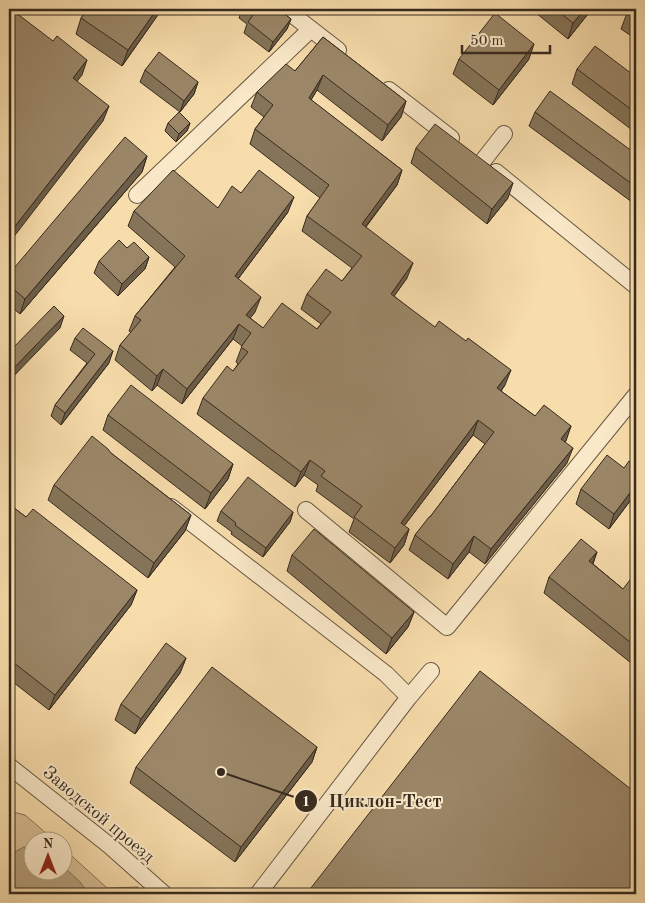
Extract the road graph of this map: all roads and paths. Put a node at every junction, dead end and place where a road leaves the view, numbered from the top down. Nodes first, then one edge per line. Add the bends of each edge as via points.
1 (285, 9) edge
2 (311, 29) junction
3 (350, 59) edge
4 (381, 84) edge
5 (504, 134) dead end
6 (482, 162) junction
7 (137, 195) dead end
8 (636, 286) edge
9 (636, 396) edge
10 (157, 496) edge
11 (306, 510) dead end
12 (431, 671) dead end
13 (409, 697) junction
14 (9, 766) edge
15 (164, 894) edge
16 (258, 894) edge

1 - 2 street
2 - 3 street
2 - 7 street
4 - 6 street
5 - 6 street
6 - 8 street
9 - 11 street via 447,627
10 - 13 street via 386,674
12 - 13 street
13 - 16 street
14 - 15 street, Заводской проезд via 110,846

